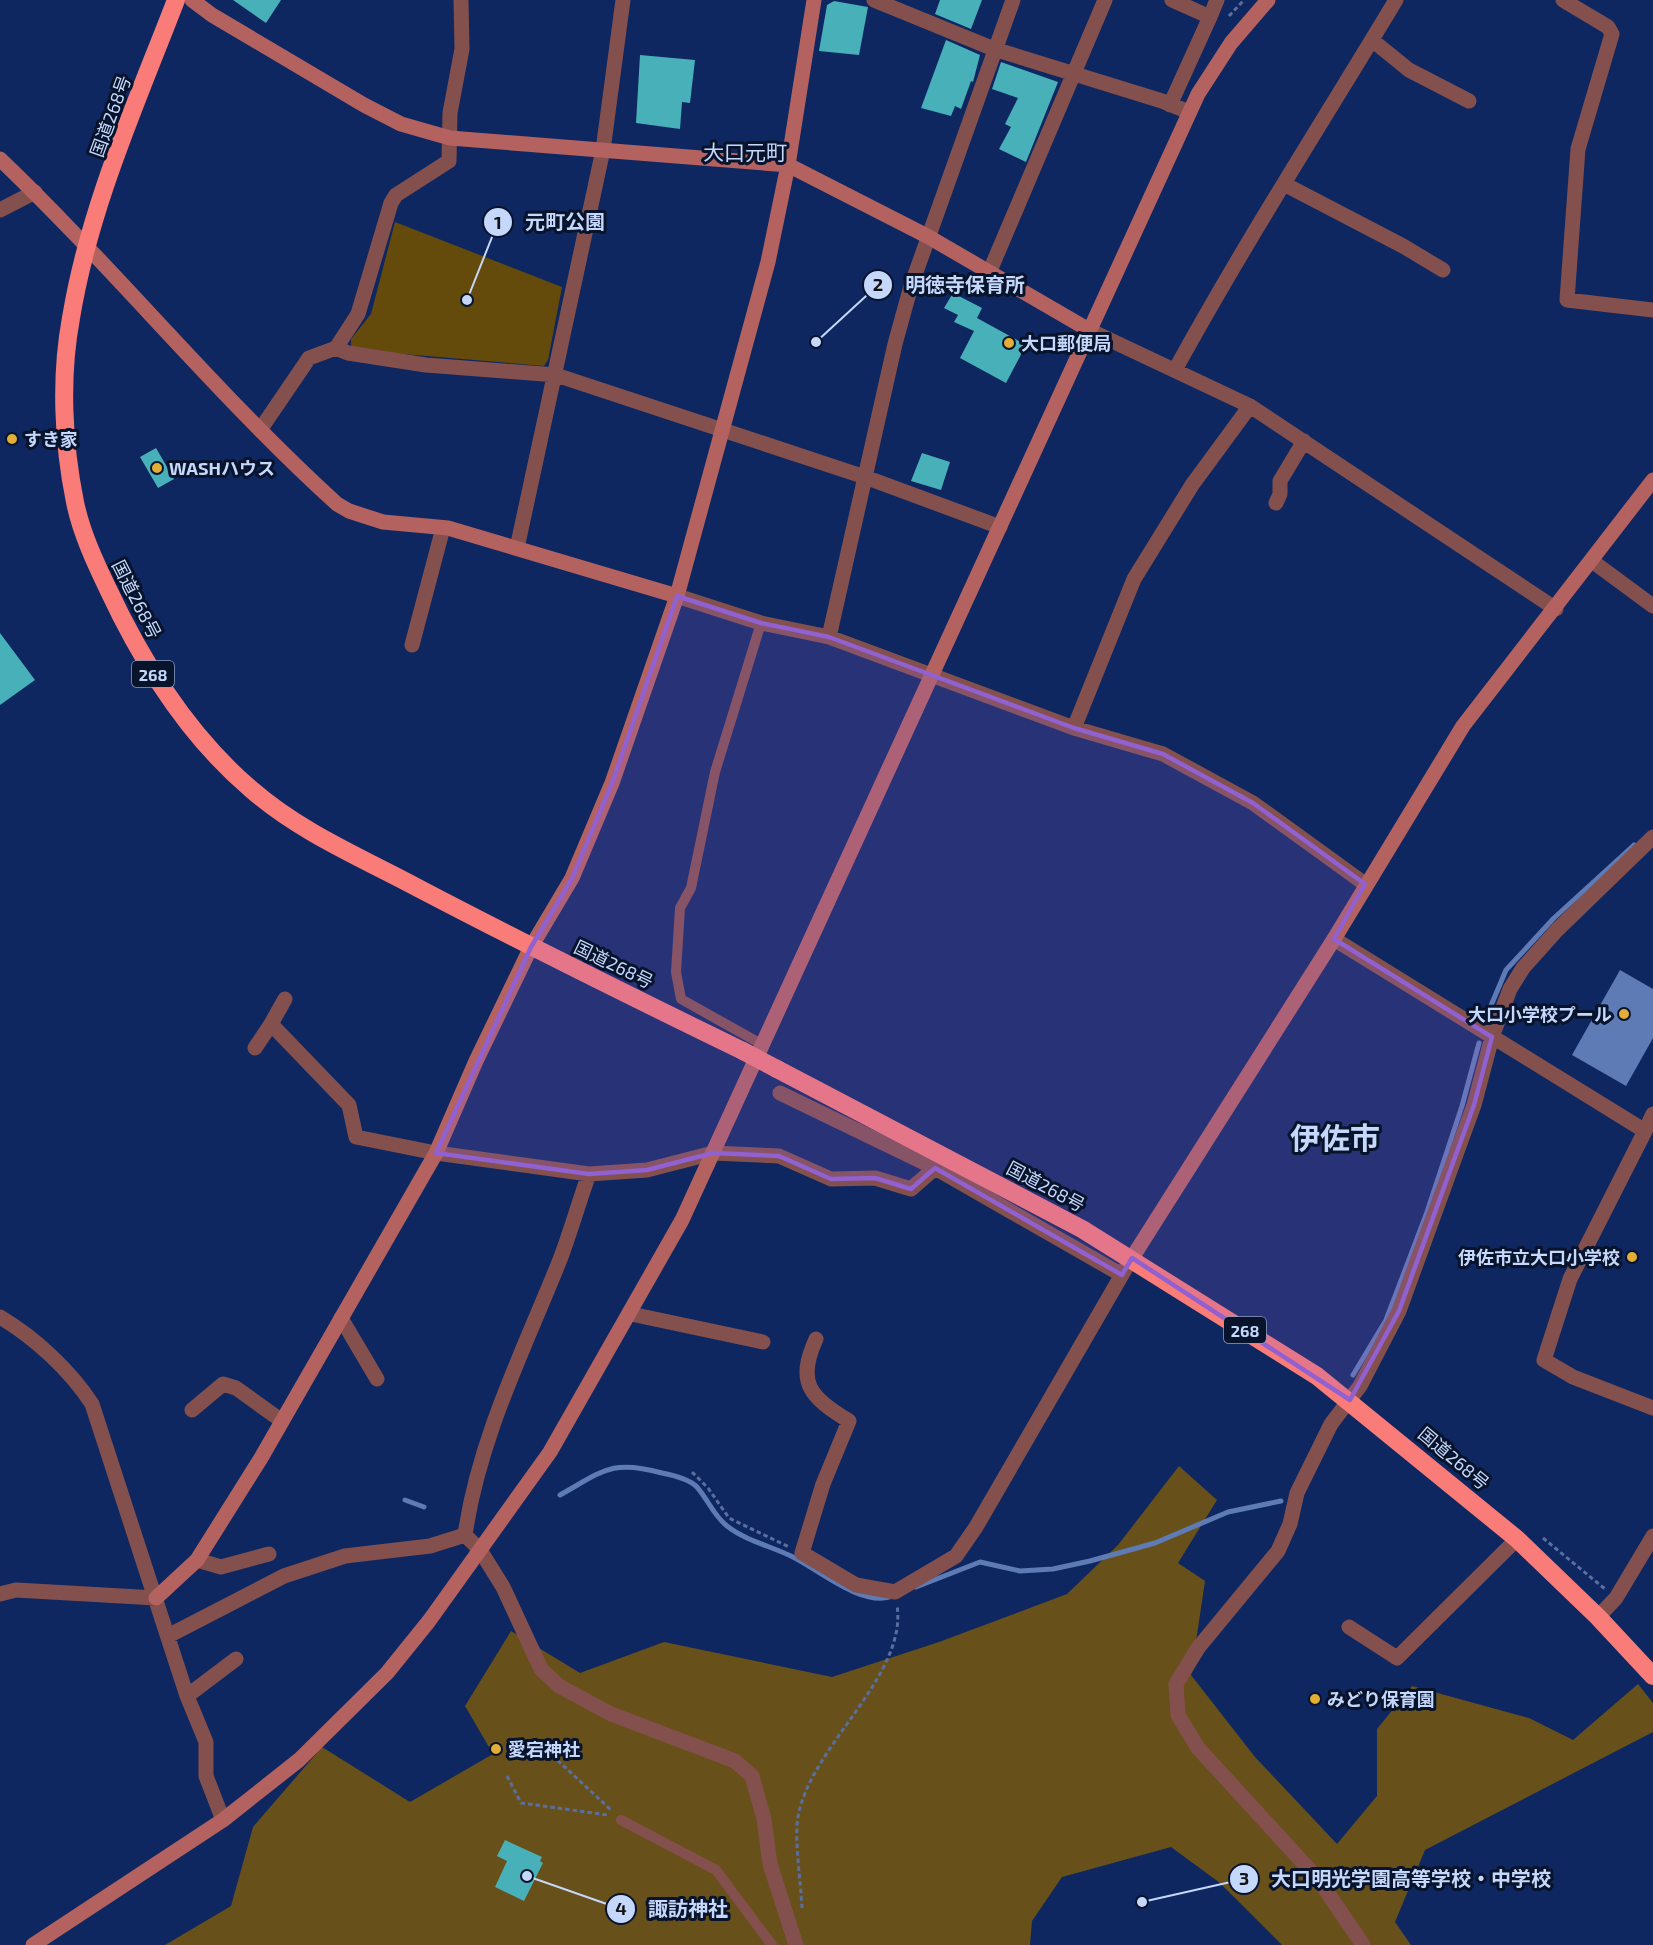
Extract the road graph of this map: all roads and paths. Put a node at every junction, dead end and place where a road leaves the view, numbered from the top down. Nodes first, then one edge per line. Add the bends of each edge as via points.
1 (176, 0) edge
2 (192, 0) edge
3 (461, 0) edge
4 (623, 0) edge
5 (814, 0) edge
6 (874, 0) edge
7 (1013, 0) edge
8 (1105, 0) edge
9 (1172, 0) edge
10 (1217, 0) edge
11 (1268, 0) edge
12 (1396, 0) edge
13 (1563, 0) edge
14 (1210, 16) junction
15 (1372, 40) junction
16 (994, 49) junction
17 (1073, 75) junction
18 (1469, 101) dead end
19 (1170, 105) junction
20 (1189, 112) junction
21 (450, 138) junction
22 (603, 150) junction
23 (0, 159) edge
24 (788, 165) junction
25 (1284, 184) junction
26 (35, 192) junction
27 (0, 210) edge
28 (927, 236) junction
29 (86, 243) junction
30 (1443, 270) dead end
31 (989, 273) junction
32 (1653, 310) edge
33 (1089, 330) junction
34 (336, 348) junction
35 (1175, 370) junction
36 (555, 375) junction
37 (1250, 406) junction
38 (260, 430) junction
39 (724, 430) junction
40 (1304, 441) junction
41 (865, 477) junction
42 (1653, 480) edge
43 (1276, 503) dead end
44 (1000, 526) junction
45 (443, 528) junction
46 (517, 548) junction
47 (1592, 561) junction
48 (677, 596) junction
49 (1653, 606) edge
50 (1556, 609) junction
51 (761, 623) junction
52 (829, 637) junction
53 (412, 645) dead end
54 (932, 677) junction
55 (1074, 728) junction
56 (1653, 837) edge
57 (1365, 884) junction
58 (1334, 939) junction
59 (531, 947) junction
60 (285, 999) dead end
61 (271, 1024) junction
62 (1492, 1037) junction
63 (763, 1045) junction
64 (255, 1048) dead end
65 (780, 1093) dead end
66 (1653, 1114) edge
67 (1645, 1131) junction
68 (436, 1153) junction
69 (713, 1153) junction
70 (936, 1168) junction
71 (589, 1174) junction
72 (1132, 1258) junction
73 (1122, 1275) junction
74 (631, 1314) junction
75 (0, 1317) edge
76 (341, 1318) junction
77 (816, 1339) dead end
78 (764, 1342) dead end
79 (377, 1379) dead end
80 (1350, 1400) junction
81 (1653, 1408) edge
82 (192, 1410) dead end
83 (282, 1421) junction
84 (692, 1472) dead end
85 (465, 1535) junction
86 (1653, 1536) edge
87 (1517, 1539) junction
88 (480, 1550) junction
89 (801, 1552) junction
90 (269, 1554) dead end
91 (197, 1560) junction
92 (895, 1592) junction
93 (0, 1594) edge
94 (156, 1598) junction
95 (1598, 1617) junction
96 (1349, 1627) dead end
97 (168, 1636) junction
98 (236, 1659) dead end
99 (1653, 1676) edge
100 (187, 1696) junction
101 (529, 1754) dead end
102 (507, 1776) dead end
103 (223, 1820) junction
104 (621, 1820) junction
105 (802, 1910) dead end
106 (33, 1945) edge
107 (772, 1945) edge
108 (796, 1945) edge
109 (1363, 1945) edge

1 - 29 highway, 国道268号 / 268
2 - 21 street via 364,105 401,124
3 - 21 street via 462,49 450,113
4 - 22 street
5 - 24 street
6 - 16 street
7 - 16 street
8 - 17 street
9 - 14 street
10 - 14 street
11 - 20 street via 1214,66
12 - 15 street
13 - 32 street via 1608,27 1612,34 1578,149 1568,300
14 - 19 street
15 - 18 street via 1409,70
15 - 25 street
16 - 17 street
16 - 28 street
17 - 19 street
17 - 31 street
19 - 20 street
20 - 33 street
21 - 22 street
21 - 34 street via 449,161 396,195 391,203 362,304
22 - 24 street
22 - 36 street
23 - 26 street
24 - 28 street
24 - 39 street via 768,262
25 - 30 street
25 - 35 street via 1232,266
26 - 27 street
26 - 29 street
28 - 31 street
28 - 41 street via 896,344
29 - 38 street
29 - 59 highway, 国道268号 / 268 via 70,320 64,383 75,505 127,631 164,693 252,791 310,831
31 - 33 street
33 - 35 street
33 - 44 street
34 - 36 street via 426,365
34 - 38 street via 309,358
35 - 37 street
36 - 39 street
36 - 46 street
37 - 40 street
37 - 55 street via 1192,486 1134,579
38 - 45 street via 349,511 383,522
39 - 41 street
39 - 48 street
40 - 43 street via 1280,481
40 - 50 street
41 - 44 street
41 - 52 street
42 - 47 street
44 - 54 street
45 - 46 street
45 - 53 street
46 - 48 street
47 - 49 street
47 - 50 street
48 - 51 street
48 - 59 street via 612,783 572,878
50 - 57 street via 1464,726
51 - 52 street
51 - 63 lane via 715,772 691,888 680,908 676,972 681,999
52 - 54 street
54 - 55 street
54 - 63 street
55 - 57 street via 1163,754 1253,803
56 - 62 street via 1603,883 1523,968 1510,989
57 - 58 street
58 - 62 street
58 - 72 street
59 - 68 street
59 - 72 highway, 国道268号 / 268, bridge via 743,1051
60 - 61 street
61 - 64 street
61 - 68 street via 349,1105 356,1137
62 - 67 street
62 - 80 street via 1474,1106 1399,1311
63 - 69 street
65 - 70 street
66 - 67 street
67 - 81 street via 1570,1279 1544,1360 1573,1377
68 - 71 street
68 - 76 street
69 - 70 street via 780,1156 831,1179 875,1178 910,1189
69 - 71 street via 647,1170
69 - 74 street
70 - 73 street
71 - 85 street via 561,1256 498,1410
72 - 73 street
72 - 80 highway, 国道268号 / 268
73 - 92 street via 956,1556
74 - 78 street
74 - 88 street via 550,1452
75 - 94 street via 75,1379 92,1404
76 - 79 street
76 - 83 street
77 - 89 street via 806,1362 807,1378 826,1407 849,1421
80 - 87 highway, 国道268号 / 268
80 - 109 street via 1331,1424 1298,1493 1278,1551 1198,1648 1176,1684 1178,1715 1198,1748 1319,1880
82 - 83 street via 224,1384 236,1388
83 - 91 street
84 - 89 path via 729,1518
85 - 88 street
85 - 97 street via 430,1546 345,1556 284,1576
86 - 95 street via 1616,1598
87 - 95 highway, 国道268号 / 268
87 - 96 street via 1396,1658
88 - 103 street via 387,1673 299,1760
88 - 108 street via 541,1669 559,1686 611,1714 735,1761 752,1776 764,1819 770,1864
89 - 92 street via 856,1584
90 - 91 street via 221,1567
91 - 94 street
92 - 105 path via 899,1621 882,1669 816,1769 798,1817
93 - 94 street via 16,1590
94 - 97 street
95 - 99 highway, 国道268号 / 268
97 - 100 street
98 - 100 street
100 - 103 street via 206,1742 206,1776
101 - 104 path via 554,1757
102 - 104 path via 521,1803 597,1812
103 - 106 street
104 - 107 lane via 716,1870

